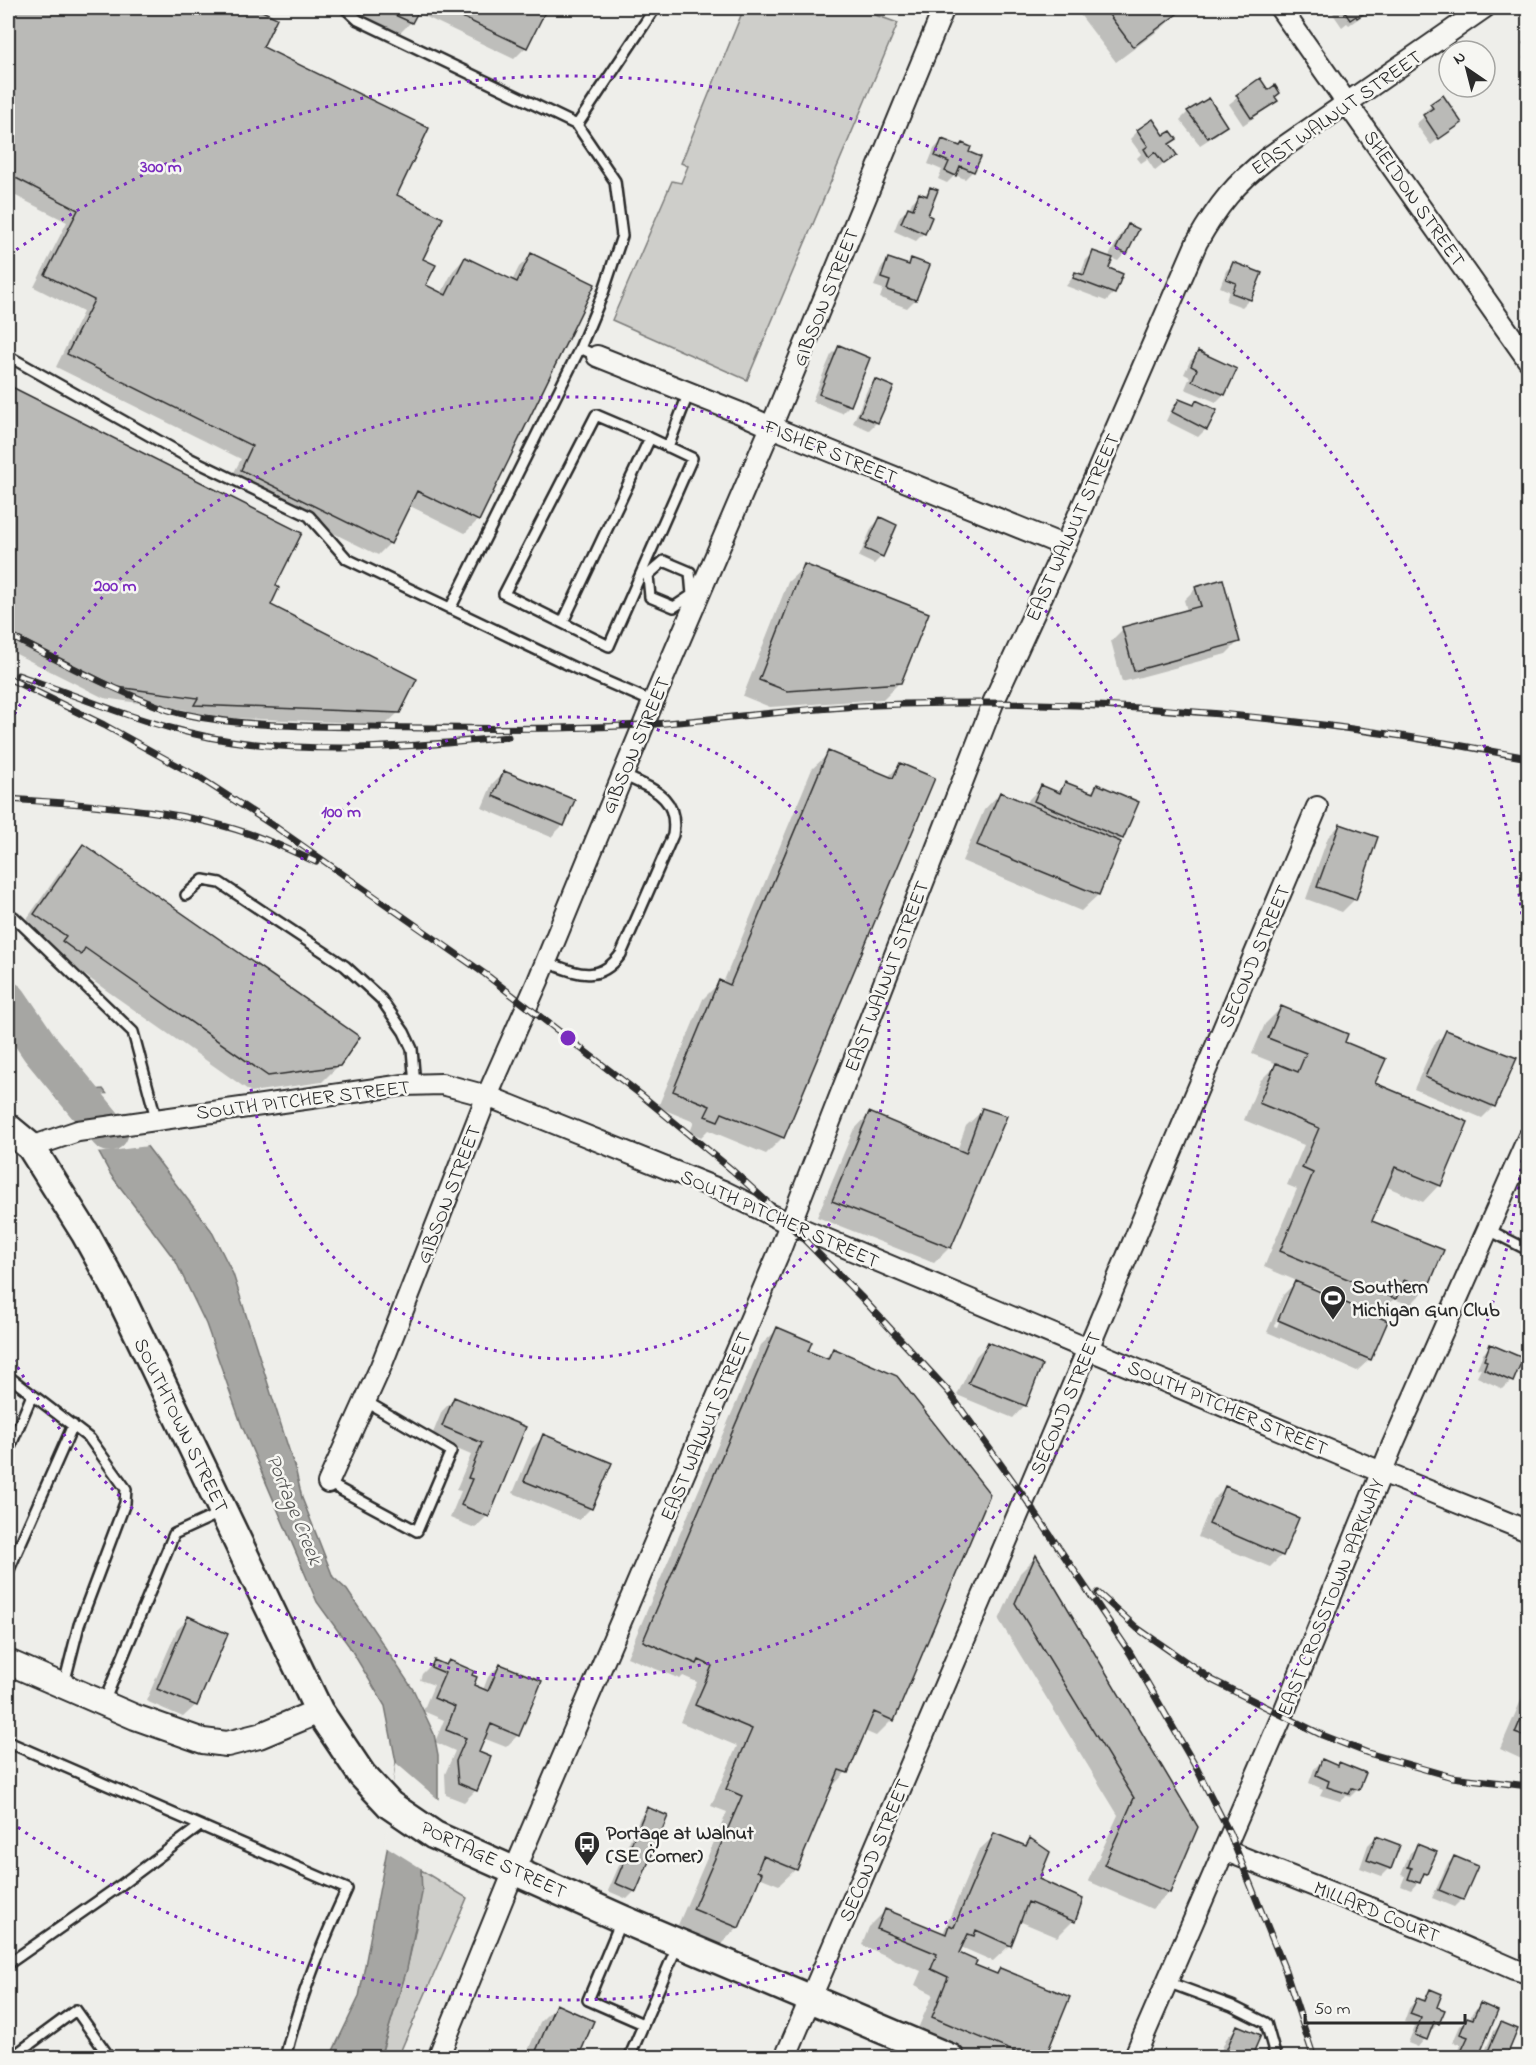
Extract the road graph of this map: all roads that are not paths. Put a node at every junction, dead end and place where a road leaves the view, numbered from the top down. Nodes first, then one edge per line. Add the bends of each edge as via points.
1 (345, 8) edge
2 (655, 8) edge
3 (944, 8) edge
4 (1281, 8) edge
5 (1484, 8) edge
6 (1348, 103) junction
7 (577, 124) junction
8 (588, 352) junction
9 (8, 356) edge
10 (1528, 360) edge
11 (689, 393) junction
12 (771, 427) junction
13 (650, 438) junction
14 (668, 447) junction
15 (1065, 546) junction
16 (645, 574) junction
17 (695, 596) junction
18 (450, 609) junction
19 (563, 622) junction
20 (653, 702) junction
21 (623, 775) junction
22 (1317, 807) dead end
23 (186, 895) dead end
24 (14, 916) dead end
25 (545, 962) junction
26 (415, 1085) junction
27 (487, 1096) junction
28 (156, 1118) junction
29 (8, 1128) edge
30 (1528, 1138) edge
31 (31, 1147) junction
32 (790, 1224) junction
33 (1489, 1230) junction
34 (1528, 1250) edge
35 (1088, 1348) junction
36 (8, 1376) edge
37 (32, 1395) junction
38 (365, 1401) junction
39 (73, 1425) junction
40 (8, 1452) edge
41 (1382, 1472) junction
42 (328, 1483) joint
43 (224, 1511) junction
44 (1528, 1531) edge
45 (8, 1572) edge
46 (8, 1662) edge
47 (63, 1686) junction
48 (104, 1704) junction
49 (319, 1711) junction
50 (8, 1742) edge
51 (201, 1826) junction
52 (1224, 1850) junction
53 (514, 1871) junction
54 (622, 1918) junction
55 (679, 1942) junction
56 (8, 1964) edge
57 (1528, 1973) edge
58 (1167, 1982) junction
59 (810, 1999) junction
60 (644, 2024) junction
61 (11, 2058) edge
62 (110, 2058) edge
63 (285, 2058) edge
64 (438, 2058) edge
65 (629, 2058) edge
66 (785, 2058) edge
67 (950, 2058) edge
68 (1134, 2058) edge
69 (1276, 2058) edge

1 - 7 lane via 358,20
2 - 7 lane
3 - 12 street, GIBSON STREET
4 - 6 street, SHELDON STREET
5 - 6 street, EAST WALNUT STREET
6 - 10 street, SHELDON STREET
6 - 15 street, EAST WALNUT STREET via 1244,177 1211,218 1192,253
7 - 8 lane via 615,181 622,236
8 - 11 street, FISHER STREET
8 - 18 lane
9 - 18 lane via 190,459 309,516 347,559
11 - 12 street, FISHER STREET
11 - 14 lane
12 - 15 street, FISHER STREET
12 - 17 street, GIBSON STREET
13 - 14 lane
13 - 19 lane
13 - 19 lane via 596,415 504,594
14 - 16 lane via 692,458
15 - 32 street, EAST WALNUT STREET via 993,703
16 - 17 lane via 650,597 674,607
16 - 17 lane via 664,561 690,572
16 - 19 lane via 609,646
17 - 20 street, GIBSON STREET
18 - 20 lane
20 - 21 street, GIBSON STREET
21 - 25 street, GIBSON STREET
21 - 25 lane via 657,791 671,807 673,835 613,966 597,974 578,974
22 - 35 street, SECOND STREET
23 - 26 lane via 203,880 220,883 345,966 381,999 404,1032 412,1048
24 - 28 lane via 133,1032
25 - 27 street, GIBSON STREET
26 - 27 street, SOUTH PITCHER STREET via 449,1085
26 - 28 street, SOUTH PITCHER STREET
27 - 32 street, SOUTH PITCHER STREET via 723,1191
27 - 38 street, GIBSON STREET
28 - 31 street, SOUTH PITCHER STREET via 78,1131
29 - 31 main road
30 - 33 street, EAST CROSSTOWN PARKWAY
31 - 43 main road, SOUTHTOWN STREET via 121,1298
32 - 35 street, SOUTH PITCHER STREET
32 - 53 street, EAST WALNUT STREET
33 - 34 lane
33 - 41 street, EAST CROSSTOWN PARKWAY
35 - 41 street, SOUTH PITCHER STREET
35 - 59 street, SECOND STREET
36 - 37 lane
37 - 39 lane
37 - 40 lane
38 - 42 street, GIBSON STREET
38 - 42 lane via 451,1451 417,1531
39 - 45 lane
39 - 47 lane via 90,1439 126,1489 125,1503 79,1625
41 - 44 street, SOUTH PITCHER STREET
41 - 52 street, EAST CROSSTOWN PARKWAY
43 - 48 lane via 174,1534
43 - 49 main road, SOUTHTOWN STREET
46 - 47 street
47 - 48 street
48 - 49 street via 203,1741 227,1744 259,1736
49 - 53 main road, PORTAGE STREET via 362,1775 390,1805 434,1835
50 - 51 lane
51 - 56 lane
51 - 63 lane via 347,1889 327,1932
52 - 57 street, MILLARD COURT
52 - 58 street, EAST CROSSTOWN PARKWAY
53 - 54 main road, PORTAGE STREET
53 - 64 street, EAST WALNUT STREET
54 - 55 main road, PORTAGE STREET
54 - 60 lane via 588,2000
55 - 59 main road, PORTAGE STREET
55 - 60 lane
58 - 68 street, EAST CROSSTOWN PARKWAY
58 - 69 lane via 1232,2006 1266,2024
59 - 66 street, SECOND STREET
59 - 67 main road, PORTAGE STREET
60 - 65 lane
61 - 62 lane via 76,2010

